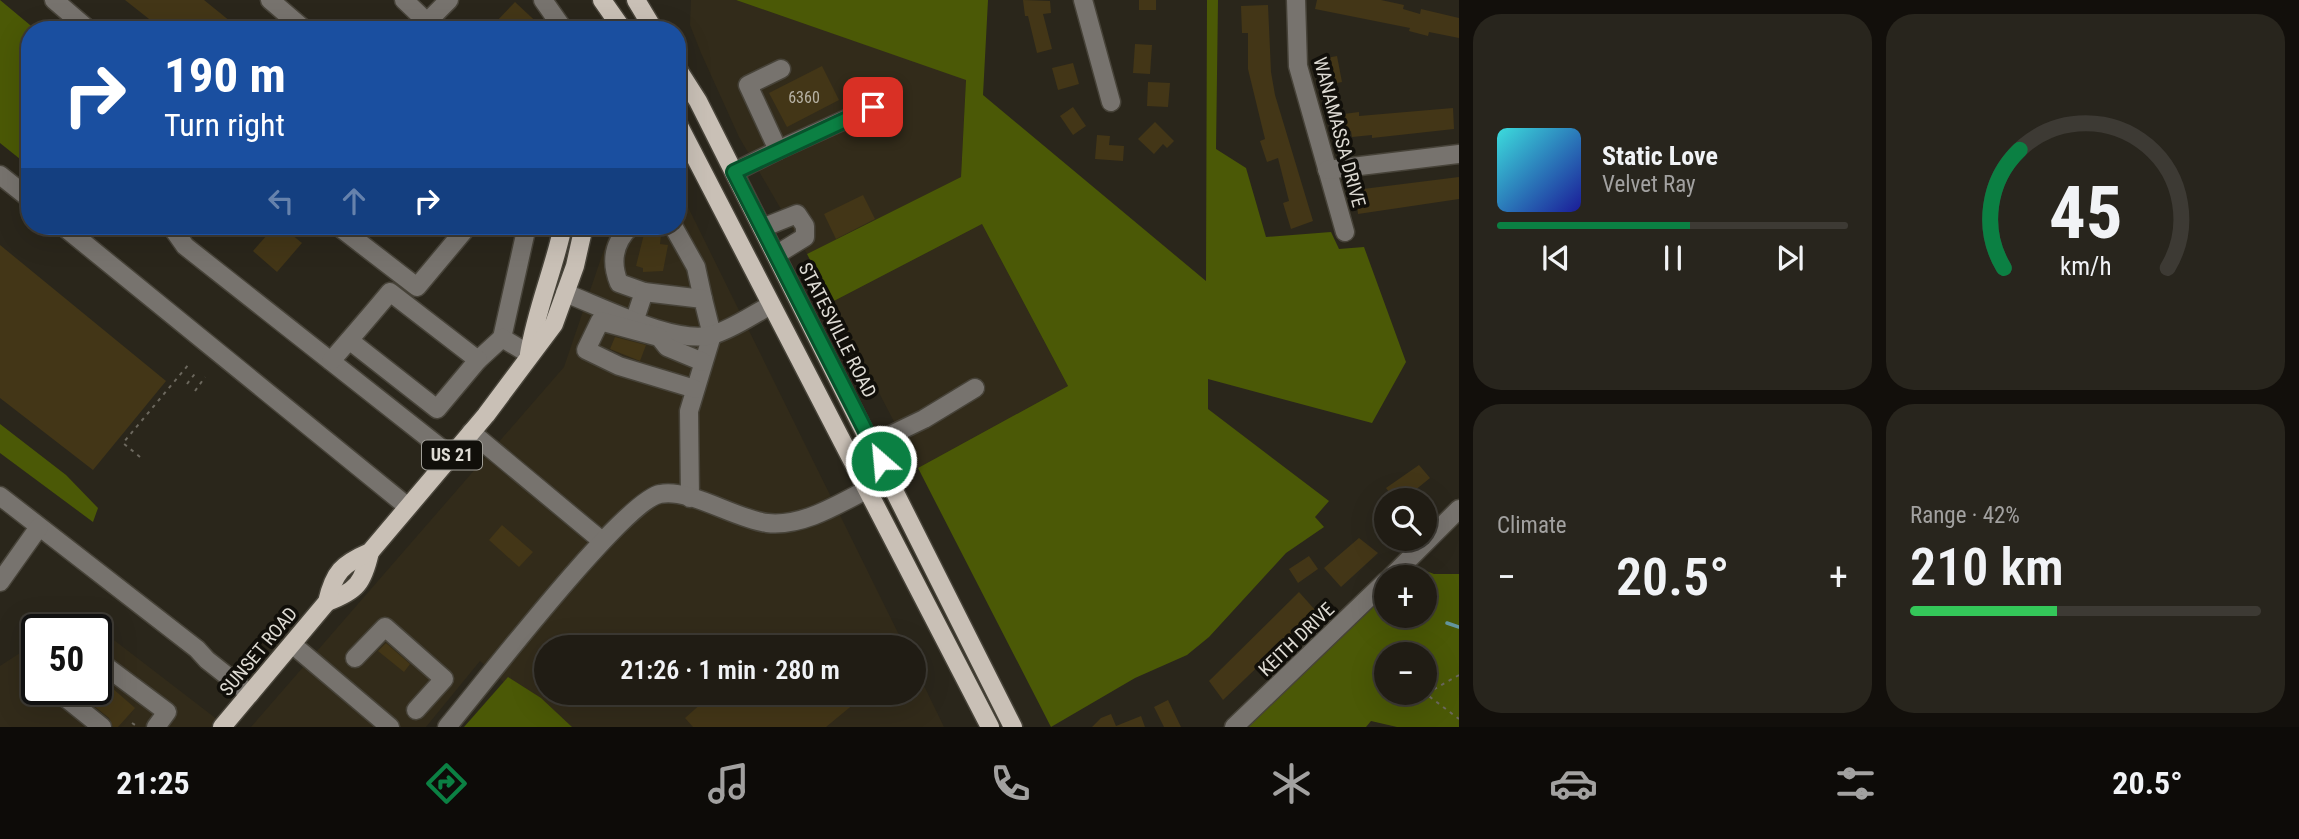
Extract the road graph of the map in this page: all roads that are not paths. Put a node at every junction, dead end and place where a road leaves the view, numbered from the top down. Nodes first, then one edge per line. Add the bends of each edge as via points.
1 (54, 0) edge
2 (270, 0) edge
3 (404, 0) edge
4 (449, 0) edge
5 (542, 0) edge
6 (636, 0) edge
7 (1083, 0) edge
8 (1296, 0) edge
9 (608, 3) edge
10 (78, 21) edge
11 (295, 21) edge
12 (426, 21) edge
13 (428, 21) edge
14 (557, 21) edge
15 (606, 21) edge
16 (619, 21) edge
17 (628, 21) edge
18 (649, 21) edge
19 (781, 69) dead end
20 (686, 84) edge
21 (1111, 102) dead end
22 (873, 107) dead end
23 (686, 139) edge
24 (778, 150) junction
25 (1459, 154) edge
26 (1327, 170) junction
27 (734, 172) junction
28 (0, 175) edge
29 (21, 192) edge
30 (762, 228) junction
31 (1345, 232) dead end
32 (74, 235) edge
33 (177, 235) edge
34 (350, 235) edge
35 (460, 235) edge
36 (525, 235) edge
37 (561, 235) edge
38 (581, 235) edge
39 (624, 235) edge
40 (678, 235) edge
41 (776, 255) junction
42 (644, 292) junction
43 (565, 293) junction
44 (703, 299) junction
45 (771, 305) junction
46 (635, 319) junction
47 (712, 335) junction
48 (502, 338) junction
49 (349, 340) junction
50 (529, 354) junction
51 (478, 360) junction
52 (331, 361) junction
53 (704, 362) junction
54 (975, 388) dead end
55 (695, 389) junction
56 (471, 432) junction
57 (872, 444) junction
58 (452, 456) junction
59 (890, 478) junction
60 (865, 489) junction
61 (0, 496) edge
62 (690, 498) junction
63 (408, 507) junction
64 (1459, 509) edge
65 (39, 527) junction
66 (602, 541) junction
67 (1402, 565) edge
68 (0, 582) edge
69 (1374, 592) edge
70 (292, 644) junction
71 (355, 658) dead end
72 (112, 671) edge
73 (250, 694) junction
74 (75, 705) edge
75 (416, 710) dead end
76 (102, 727) edge
77 (156, 727) edge
78 (222, 727) edge
79 (390, 727) edge
80 (447, 727) edge
81 (990, 727) edge
82 (1013, 727) edge
83 (1234, 727) edge

1 - 10 street
2 - 11 street
3 - 12 street
4 - 13 street
5 - 14 street
6 - 17 main road
6 - 18 main road
7 - 21 street
8 - 26 street, WANAMASSA DRIVE via 1298,66
9 - 15 main road
9 - 16 main road
19 - 24 street via 748,85
20 - 27 main road, STATESVILLE ROAD
22 - 24 street
23 - 45 main road
24 - 27 street
25 - 26 street
26 - 31 street, WANAMASSA DRIVE
27 - 30 main road, STATESVILLE ROAD
28 - 29 street
30 - 41 main road, STATESVILLE ROAD
30 - 41 street via 797,214 805,226 805,237
32 - 63 street
33 - 52 street via 185,246
34 - 35 street via 417,287
36 - 48 street
37 - 50 main road, SUNSET ROAD / US 21 via 534,319
38 - 43 main road, SUNSET ROAD / US 21
39 - 42 street via 614,261 619,284
40 - 44 street via 696,267
41 - 57 main road, STATESVILLE ROAD
42 - 44 street
42 - 46 street
43 - 46 street
43 - 50 main road, SUNSET ROAD / US 21 via 554,324
44 - 47 street
45 - 47 street
45 - 60 main road
46 - 47 street via 682,335
47 - 53 street
48 - 50 street
48 - 51 street
49 - 51 street via 390,292
49 - 51 street via 437,409
49 - 52 street
50 - 56 main road, SUNSET ROAD / US 21
52 - 58 street
53 - 55 street
53 - 55 street via 667,347 659,337 600,321 586,350 619,366
54 - 57 street
55 - 62 street via 689,411
56 - 58 main road, SUNSET ROAD / US 21
56 - 66 street
57 - 59 main road, STATESVILLE ROAD
58 - 63 main road, SUNSET ROAD / US 21
59 - 60 street
59 - 82 main road, STATESVILLE ROAD
60 - 62 street via 792,522 768,523
60 - 81 main road
61 - 65 street
62 - 66 street via 674,493 645,500
63 - 70 main road, SUNSET ROAD / US 21 via 370,552 365,575 349,594 327,602
64 - 67 street, KEITH DRIVE
65 - 68 street
65 - 73 street
66 - 80 street
69 - 83 street, KEITH DRIVE
70 - 73 main road, SUNSET ROAD / US 21
70 - 79 street
71 - 75 street via 385,627 444,679
72 - 77 street via 167,712
73 - 78 main road, SUNSET ROAD / US 21
74 - 76 street

